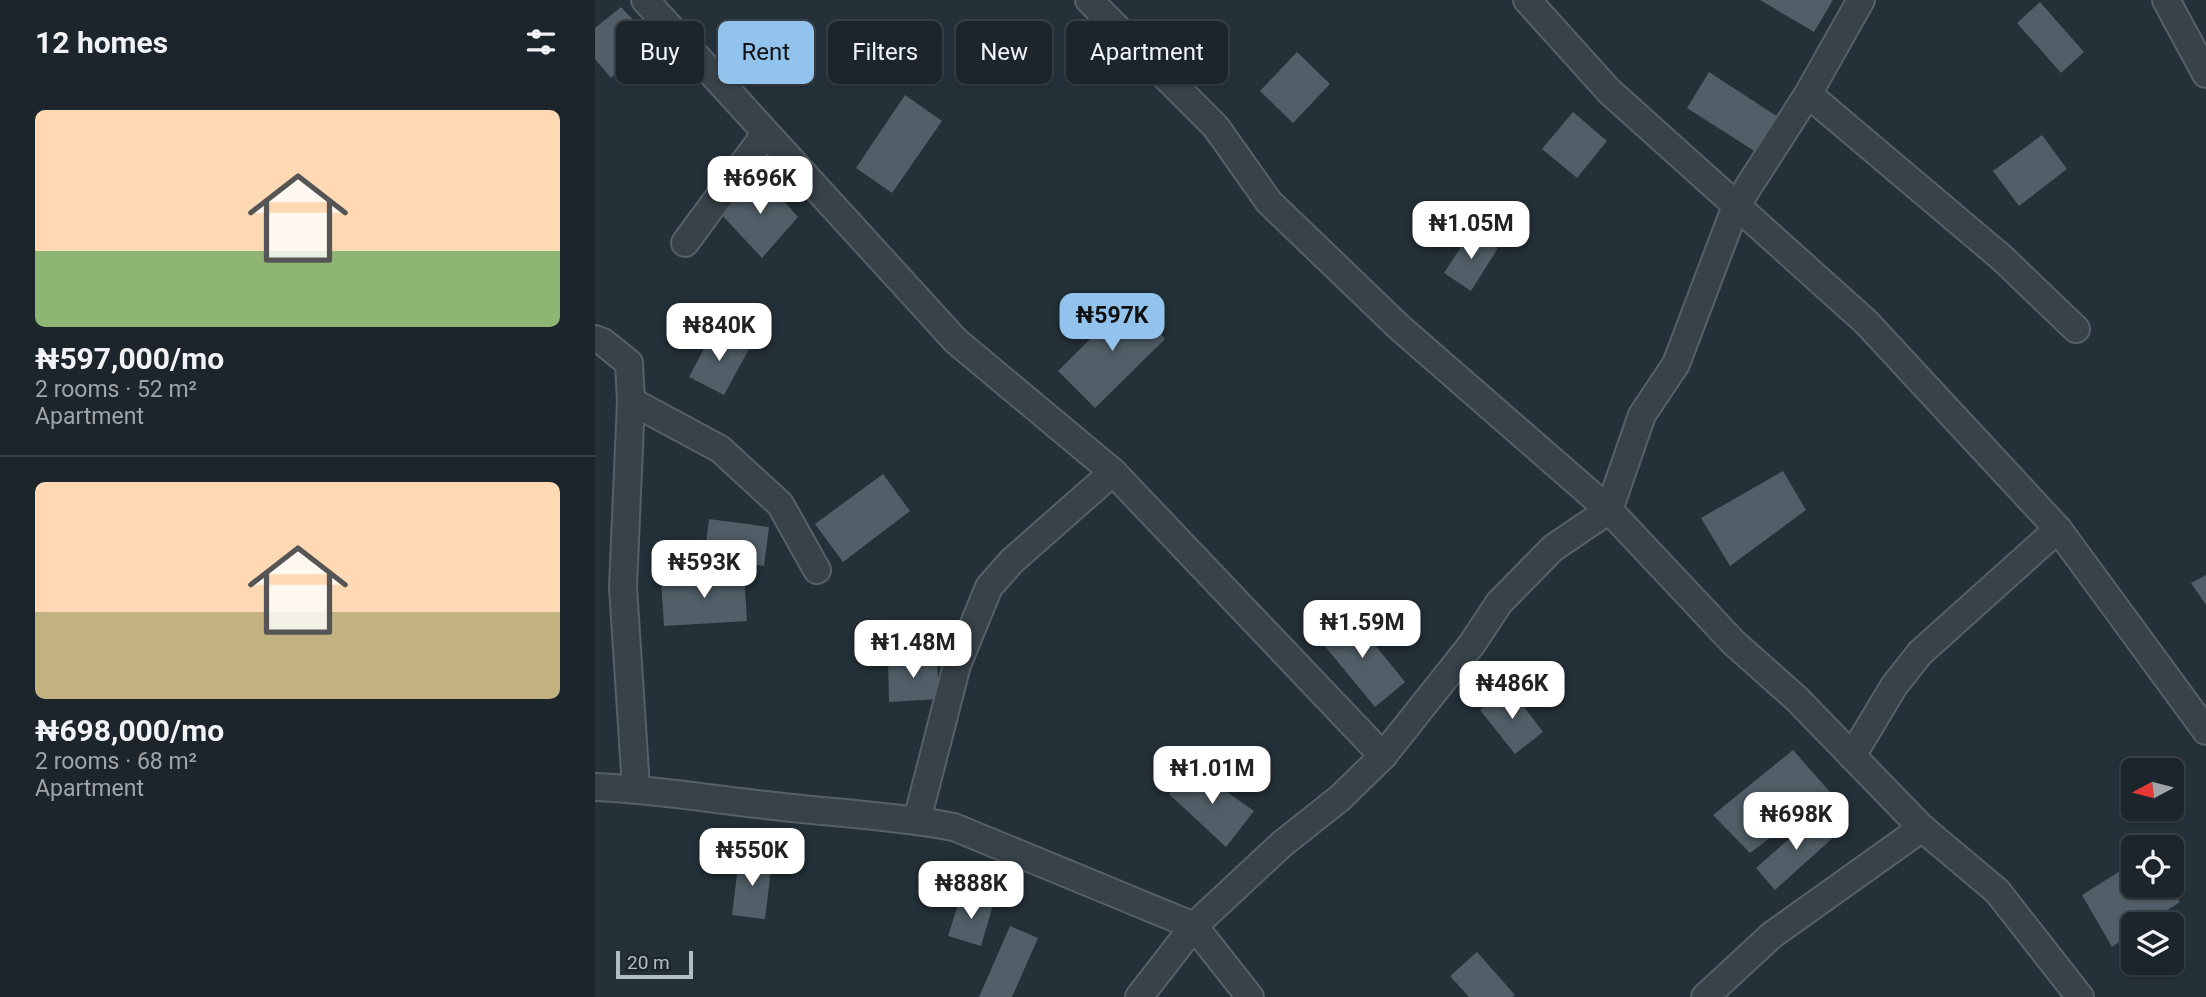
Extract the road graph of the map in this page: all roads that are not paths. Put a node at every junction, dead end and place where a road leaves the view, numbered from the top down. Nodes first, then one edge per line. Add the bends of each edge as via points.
1 (645, 0) edge
2 (1089, 0) edge
3 (1527, 0) edge
4 (1861, 0) edge
5 (2166, 0) edge
6 (2206, 74) edge
7 (1808, 94) junction
8 (766, 133) junction
9 (1736, 206) junction
10 (685, 243) dead end
11 (2076, 329) dead end
12 (595, 339) edge
13 (631, 401) junction
14 (1113, 472) junction
15 (1609, 510) junction
16 (2058, 529) junction
17 (817, 570) dead end
18 (2206, 731) edge
19 (1383, 756) junction
20 (1852, 756) junction
21 (595, 787) edge
22 (636, 788) junction
23 (917, 820) junction
24 (1922, 828) junction
25 (1194, 926) junction
26 (1139, 997) edge
27 (1250, 997) edge
28 (1705, 997) edge
29 (2080, 997) edge

1 - 8 street
2 - 15 street via 1216,127 1269,202 1399,327
3 - 9 street via 1609,91
4 - 7 street
5 - 6 street
7 - 9 street
7 - 11 street via 2002,258
8 - 10 street
8 - 14 street via 956,341
9 - 15 street via 1676,365 1642,415
9 - 16 street via 1866,322
12 - 13 street via 629,363
13 - 17 street via 720,449 780,504
13 - 22 street via 623,587
14 - 19 street
14 - 23 street via 989,587 957,665
15 - 19 street via 1553,548 1499,603
15 - 20 street via 1734,643
16 - 18 street
16 - 20 street via 1920,653 1894,686
19 - 25 street
20 - 24 street
21 - 22 street
22 - 23 street
23 - 25 street via 954,827
24 - 28 street via 1772,935
24 - 29 street via 1997,891
25 - 26 street
25 - 27 street

